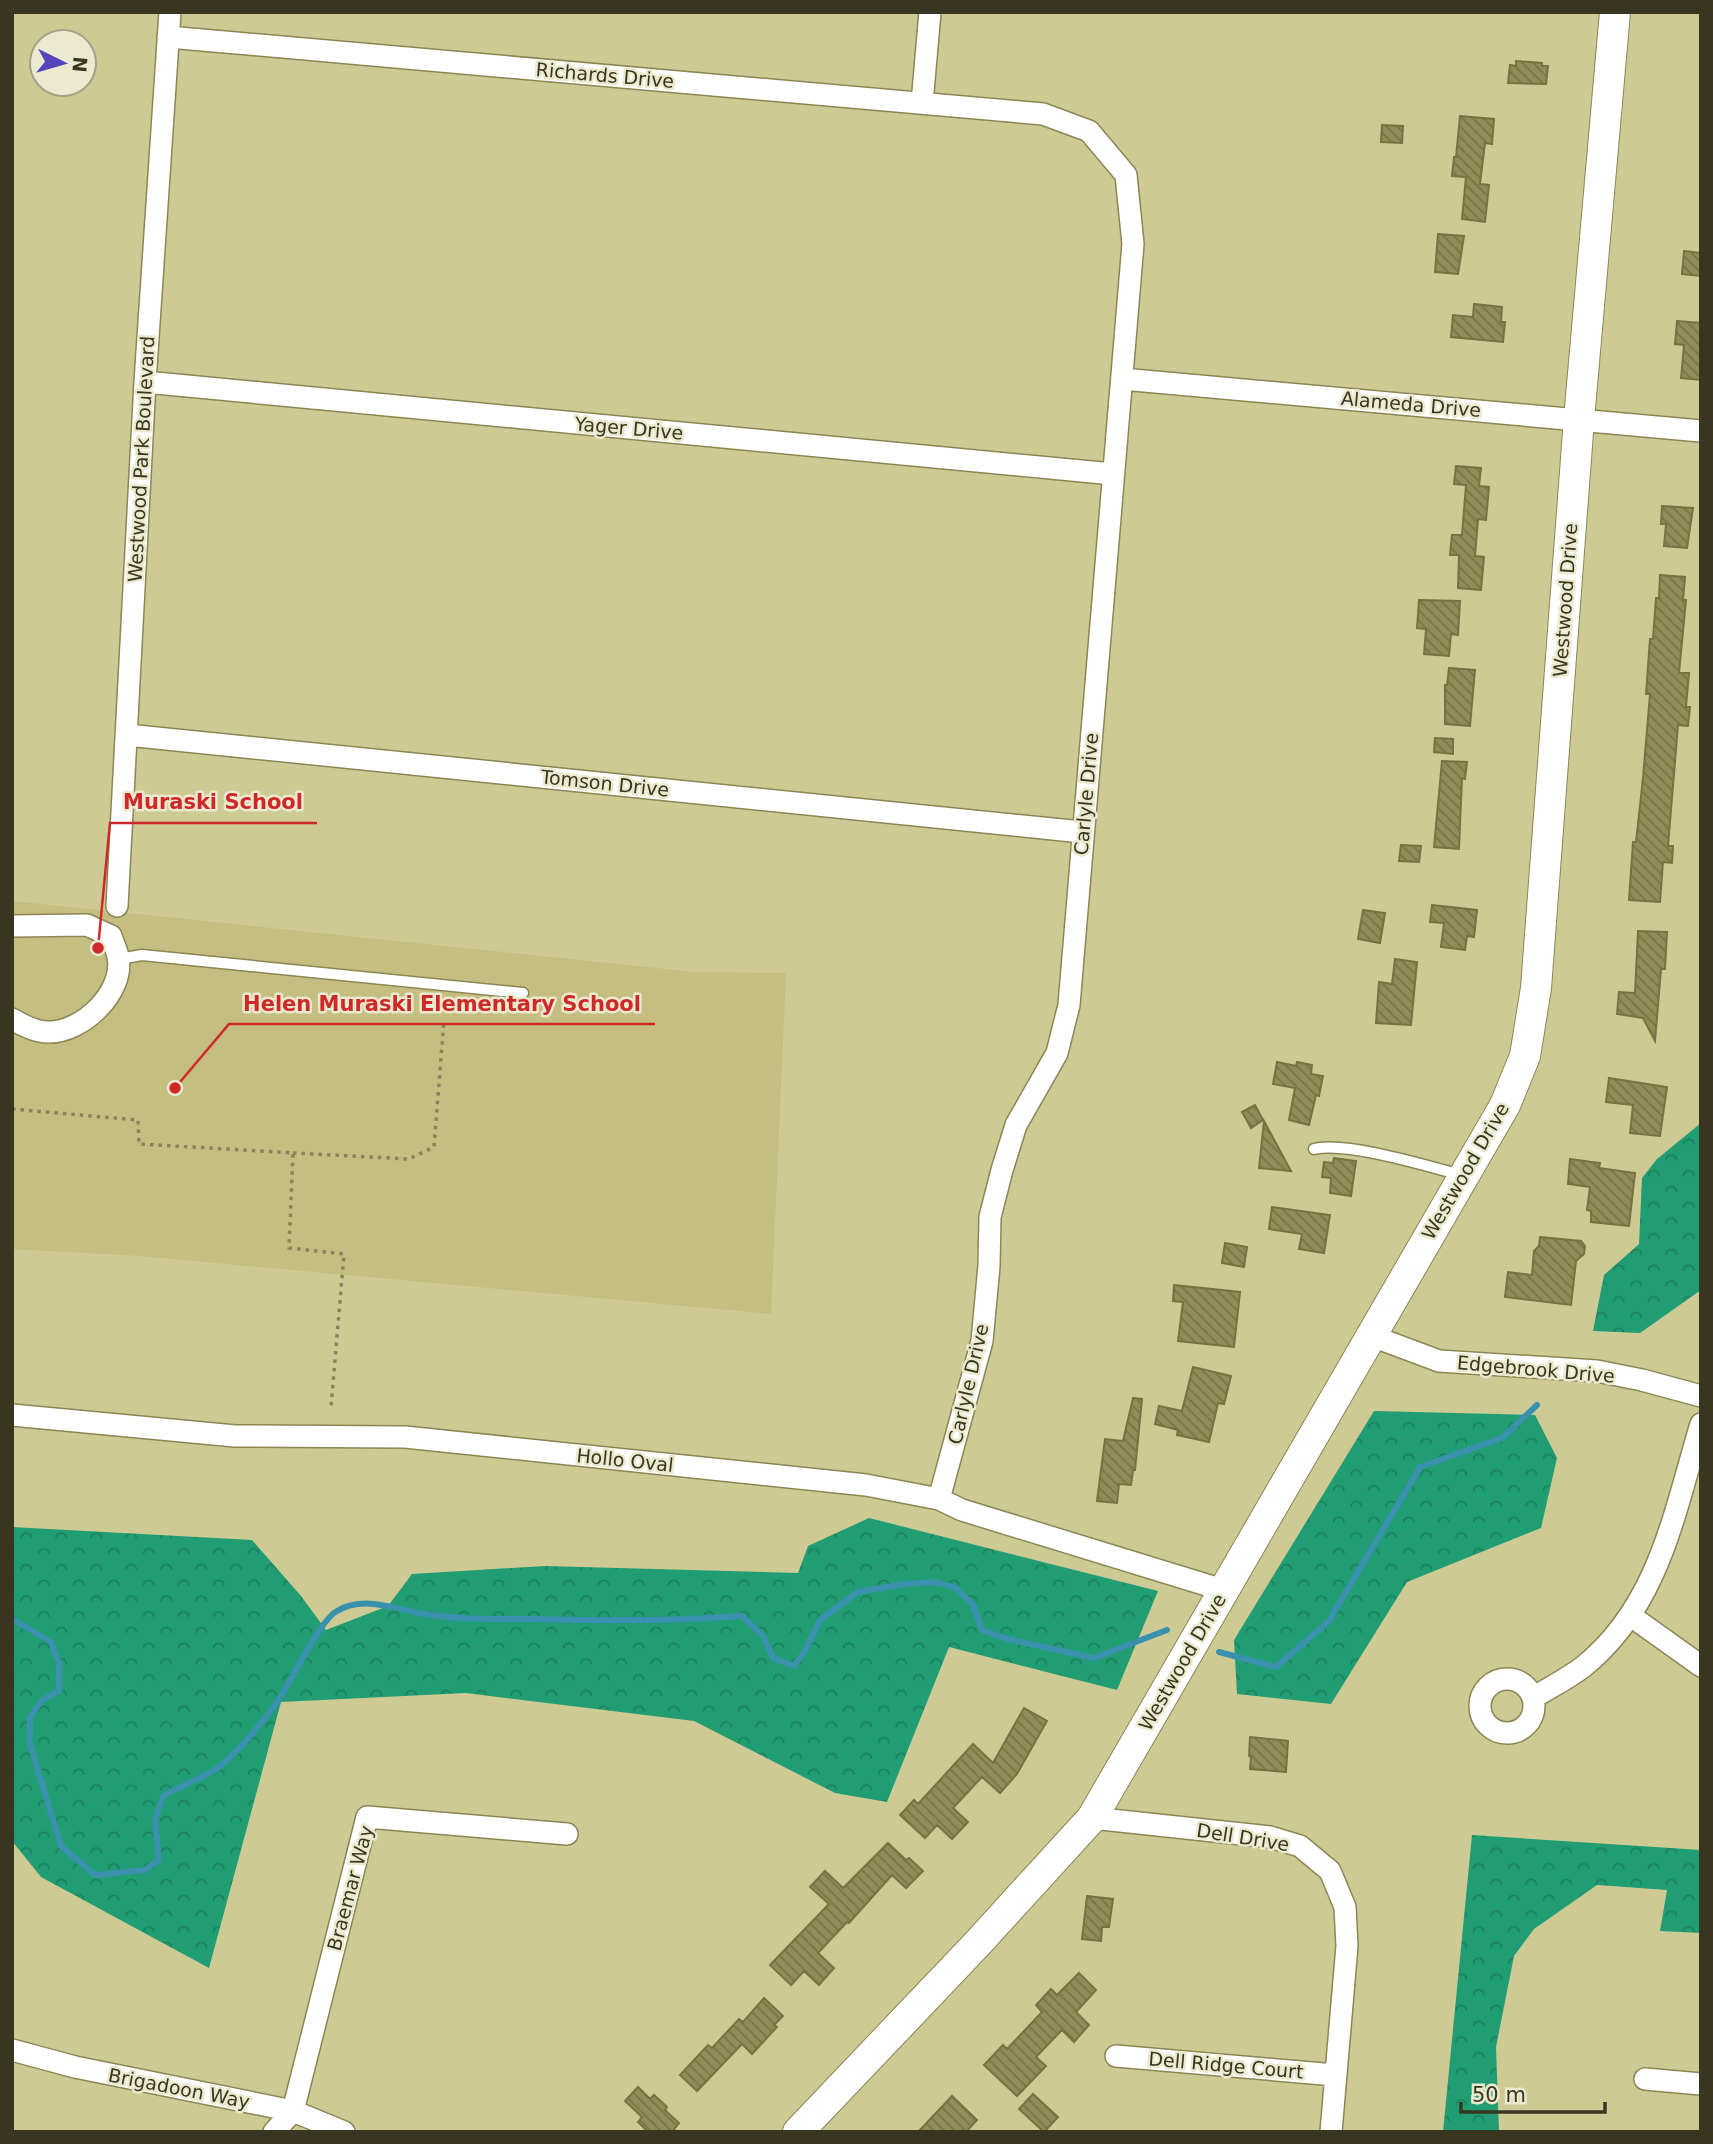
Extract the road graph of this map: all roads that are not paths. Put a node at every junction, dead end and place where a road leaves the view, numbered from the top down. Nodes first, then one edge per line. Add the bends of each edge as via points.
1 (170, 12) edge
2 (930, 12) edge
3 (1615, 12) edge
4 (168, 37) junction
5 (922, 103) junction
6 (1043, 114) joint
7 (1122, 379) junction
8 (145, 382) junction
9 (1579, 419) junction
10 (1701, 431) edge
11 (1113, 474) junction
12 (127, 735) junction
13 (1082, 832) junction
14 (117, 906) dead end
15 (12, 926) edge
16 (119, 958) junction
17 (523, 993) dead end
18 (12, 1019) edge
19 (1314, 1149) dead end
20 (1464, 1176) junction
21 (1372, 1336) junction
22 (1701, 1396) edge
23 (12, 1415) edge
24 (1701, 1424) edge
25 (939, 1499) junction
26 (1223, 1590) junction
27 (1631, 1616) junction
28 (1701, 1666) edge
29 (1532, 1698) dead end
30 (1092, 1818) junction
31 (567, 1834) dead end
32 (12, 2050) edge
33 (1116, 2056) dead end
34 (1335, 2075) junction
35 (1645, 2079) dead end
36 (1701, 2084) edge
37 (293, 2111) junction
38 (274, 2132) edge
39 (344, 2132) edge
40 (797, 2132) edge
41 (1331, 2132) edge

1 - 4 street, Westwood Park Boulevard
2 - 5 street
3 - 9 street, Westwood Drive
4 - 5 street, Richards Drive
4 - 8 street, Westwood Park Boulevard
5 - 6 street, Richards Drive
6 - 7 street, Carlyle Drive via 1089,131 1126,175 1133,244
7 - 9 street, Alameda Drive
7 - 11 street, Carlyle Drive
8 - 11 street, Yager Drive
8 - 12 street, Westwood Park Boulevard
9 - 10 street, Alameda Drive
9 - 20 street, Westwood Drive via 1534,1001 1525,1056 1505,1105
11 - 13 street, Carlyle Drive
12 - 13 street, Tomson Drive
12 - 14 street, Westwood Park Boulevard
13 - 25 street, Carlyle Drive via 1069,1005 1057,1053 1016,1125 1002,1170 990,1217 982,1341
15 - 16 street via 87,925 111,936
16 - 17 lane via 142,955
16 - 18 street via 114,990 95,1012 71,1028 47,1032
19 - 20 lane via 1357,1151
20 - 21 street, Westwood Drive
21 - 22 street, Edgebrook Drive via 1439,1361 1597,1371
21 - 26 street, Westwood Drive
23 - 25 street, Hollo Oval via 235,1436 405,1437 866,1485
24 - 27 street via 1663,1551
25 - 26 street, Hollo Oval
26 - 30 street, Westwood Drive
27 - 28 street
27 - 29 street via 1581,1668
30 - 34 street, Dell Drive via 1270,1837 1300,1846 1330,1871 1345,1907 1347,1945
30 - 40 street, Westwood Drive
31 - 37 street, Braemar Way via 367,1817
32 - 37 street, Brigadoon Way
33 - 34 street, Dell Ridge Court
34 - 41 street, Dell Drive
35 - 36 street
37 - 38 street
37 - 39 street, Brigadoon Way

